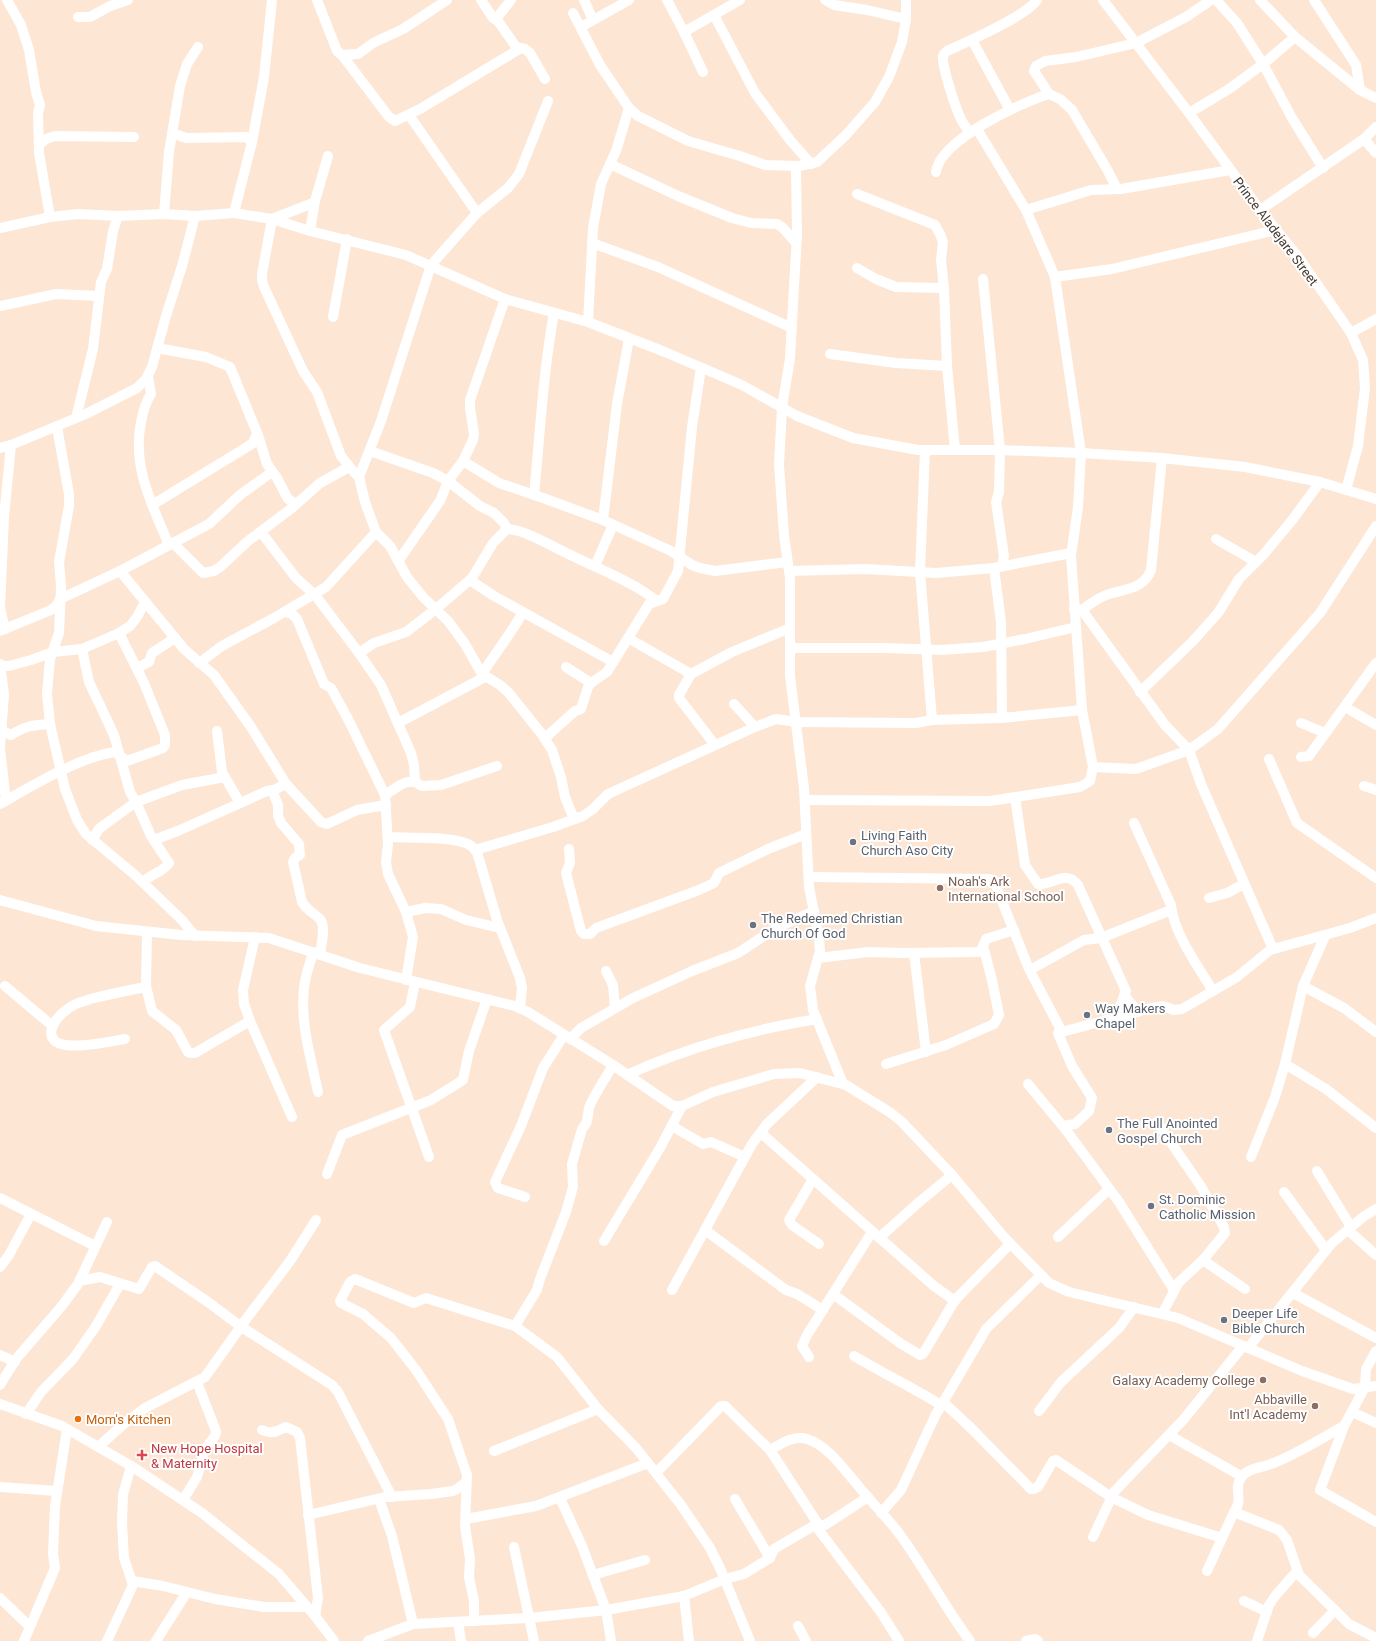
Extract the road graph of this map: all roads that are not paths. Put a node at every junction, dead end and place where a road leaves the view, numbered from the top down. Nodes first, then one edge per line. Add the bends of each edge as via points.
1 (7, 0) edge
2 (128, 0) edge
3 (272, 0) edge
4 (316, 0) edge
5 (448, 0) edge
6 (481, 0) edge
7 (511, 0) edge
8 (584, 0) edge
9 (629, 0) edge
10 (666, 0) edge
11 (740, 0) edge
12 (906, 0) edge
13 (1037, 0) edge
14 (1103, 0) edge
15 (1210, 0) edge
16 (1216, 0) edge
17 (1260, 0) edge
18 (1314, 0) edge
19 (831, 2) edge
20 (573, 13) dead end
21 (714, 15) junction
22 (78, 17) dead end
23 (496, 19) junction
24 (906, 19) junction
25 (593, 20) junction
26 (581, 27) junction
27 (684, 32) junction
28 (1295, 37) junction
29 (972, 40) junction
30 (1136, 43) junction
31 (198, 47) dead end
32 (521, 48) junction
33 (342, 56) junction
34 (1263, 64) junction
35 (704, 72) dead end
36 (545, 79) dead end
37 (1360, 90) junction
38 (1049, 94) junction
39 (1376, 98) edge
40 (548, 101) dead end
41 (629, 108) junction
42 (1010, 110) junction
43 (1190, 113) junction
44 (409, 115) junction
45 (1376, 127) edge
46 (974, 131) junction
47 (172, 133) junction
48 (134, 137) dead end
49 (1364, 139) junction
50 (252, 142) junction
51 (39, 145) junction
52 (1376, 153) edge
53 (328, 156) dead end
54 (610, 164) junction
55 (811, 164) junction
56 (796, 166) junction
57 (1323, 168) junction
58 (1230, 170) junction
59 (936, 172) dead end
60 (1117, 189) junction
61 (857, 194) dead end
62 (315, 201) junction
63 (1026, 210) junction
64 (1260, 210) junction
65 (234, 213) junction
66 (477, 213) junction
67 (164, 214) junction
68 (118, 216) junction
69 (195, 216) junction
70 (50, 217) junction
71 (272, 219) junction
72 (0, 228) edge
73 (310, 230) junction
74 (1276, 230) junction
75 (347, 239) junction
76 (592, 243) junction
77 (796, 243) junction
78 (431, 265) junction
79 (857, 268) dead end
80 (1055, 277) junction
81 (983, 279) dead end
82 (944, 288) junction
83 (99, 296) junction
84 (505, 298) junction
85 (0, 306) edge
86 (554, 313) junction
87 (333, 317) dead end
88 (1376, 319) edge
89 (588, 322) junction
90 (792, 328) junction
91 (1351, 333) junction
92 (629, 339) junction
93 (157, 348) junction
94 (830, 354) dead end
95 (947, 366) junction
96 (701, 368) junction
97 (148, 376) junction
98 (127, 393) junction
99 (145, 403) junction
100 (782, 407) junction
101 (76, 418) junction
102 (57, 427) junction
103 (257, 434) junction
104 (11, 445) junction
105 (0, 448) edge
106 (925, 450) junction
107 (955, 450) junction
108 (1000, 450) junction
109 (370, 451) junction
110 (1081, 453) junction
111 (1162, 458) junction
112 (463, 460) junction
113 (349, 467) junction
114 (272, 472) junction
115 (359, 477) junction
116 (448, 481) junction
117 (1320, 482) junction
118 (1346, 490) junction
119 (534, 495) junction
120 (1376, 499) edge
121 (292, 502) junction
122 (152, 505) junction
123 (2, 516) edge
124 (603, 520) junction
125 (613, 525) junction
126 (1376, 526) edge
127 (507, 529) junction
128 (261, 532) junction
129 (376, 532) junction
130 (1216, 539) dead end
131 (171, 544) junction
132 (1071, 553) junction
133 (679, 556) junction
134 (398, 560) junction
135 (1256, 562) junction
136 (692, 565) junction
137 (594, 566) junction
138 (788, 567) junction
139 (998, 567) junction
140 (120, 571) junction
141 (678, 571) junction
142 (920, 572) junction
143 (470, 580) junction
144 (315, 595) junction
145 (60, 599) junction
146 (657, 601) junction
147 (145, 602) junction
148 (301, 602) junction
149 (1078, 609) junction
150 (436, 610) junction
151 (285, 612) junction
152 (523, 612) junction
153 (297, 619) junction
154 (1076, 627) junction
155 (790, 628) junction
156 (2, 630) edge
157 (119, 633) junction
158 (175, 638) junction
159 (628, 638) junction
160 (1002, 644) junction
161 (790, 648) junction
162 (82, 649) junction
163 (927, 649) junction
164 (52, 652) junction
165 (359, 653) junction
166 (199, 662) junction
167 (613, 662) junction
168 (1376, 663) edge
169 (0, 665) edge
170 (566, 667) dead end
171 (137, 668) junction
172 (690, 674) junction
173 (483, 676) junction
174 (591, 683) junction
175 (1140, 692) junction
176 (734, 704) dead end
177 (1345, 707) junction
178 (1082, 710) junction
179 (1002, 718) junction
180 (932, 720) junction
181 (796, 722) junction
182 (398, 723) junction
183 (1301, 723) dead end
184 (50, 724) junction
185 (1376, 724) edge
186 (755, 727) junction
187 (217, 730) dead end
188 (1, 731) edge
189 (1325, 733) junction
190 (545, 738) junction
191 (715, 745) junction
192 (1189, 750) junction
193 (118, 754) junction
194 (1301, 757) dead end
195 (1269, 759) dead end
196 (497, 766) dead end
197 (1093, 767) junction
198 (61, 771) junction
199 (225, 777) junction
200 (415, 782) junction
201 (286, 784) junction
202 (1364, 786) dead end
203 (272, 790) junction
204 (1376, 790) edge
205 (1015, 798) junction
206 (386, 800) junction
207 (805, 800) junction
208 (136, 802) junction
209 (3, 803) edge
210 (240, 803) junction
211 (574, 819) junction
212 (1134, 823) dead end
213 (806, 834) junction
214 (388, 837) junction
215 (92, 840) junction
216 (154, 840) junction
217 (475, 850) junction
218 (569, 850) dead end
219 (808, 877) junction
220 (1376, 878) edge
221 (143, 882) junction
222 (1244, 884) junction
223 (1209, 898) dead end
224 (0, 900) edge
225 (1171, 910) junction
226 (814, 911) junction
227 (406, 912) junction
228 (1376, 918) edge
229 (500, 928) junction
230 (1014, 930) junction
231 (147, 932) junction
232 (195, 936) junction
233 (1325, 936) junction
234 (255, 937) junction
235 (1101, 938) junction
236 (983, 946) junction
237 (1273, 949) junction
238 (316, 953) junction
239 (914, 953) junction
240 (818, 958) junction
241 (1030, 970) junction
242 (606, 971) dead end
243 (411, 981) junction
244 (5, 986) dead end
245 (146, 986) junction
246 (1303, 986) junction
247 (1213, 991) junction
248 (1124, 996) junction
249 (487, 999) junction
250 (520, 1008) junction
251 (615, 1008) junction
252 (1138, 1012) junction
253 (1121, 1016) junction
254 (817, 1019) junction
255 (250, 1021) junction
256 (53, 1024) junction
257 (1060, 1030) junction
258 (1376, 1032) edge
259 (567, 1037) junction
260 (125, 1039) dead end
261 (926, 1052) junction
262 (886, 1064) dead end
263 (1285, 1064) junction
264 (613, 1065) junction
265 (627, 1075) junction
266 (817, 1077) junction
267 (843, 1084) junction
268 (1028, 1084) dead end
269 (318, 1092) dead end
270 (682, 1106) junction
271 (412, 1107) junction
272 (292, 1117) dead end
273 (1157, 1122) dead end
274 (672, 1126) junction
275 (1063, 1126) junction
276 (1376, 1128) edge
277 (761, 1133) junction
278 (430, 1157) dead end
279 (745, 1157) junction
280 (1251, 1157) dead end
281 (1317, 1171) dead end
282 (327, 1174) dead end
283 (952, 1175) junction
284 (813, 1179) junction
285 (1109, 1188) junction
286 (1284, 1192) dead end
287 (525, 1197) dead end
288 (0, 1198) edge
289 (1376, 1209) edge
290 (31, 1214) junction
291 (316, 1220) dead end
292 (107, 1222) dead end
293 (1350, 1229) junction
294 (705, 1230) junction
295 (876, 1235) junction
296 (1058, 1237) dead end
297 (604, 1241) dead end
298 (819, 1244) dead end
299 (1010, 1244) junction
300 (95, 1246) junction
301 (1326, 1250) junction
302 (1376, 1255) edge
303 (1204, 1260) junction
304 (86, 1265) junction
305 (0, 1267) edge
306 (1041, 1275) junction
307 (97, 1278) junction
308 (80, 1282) junction
309 (120, 1284) junction
310 (1245, 1289) dead end
311 (672, 1290) dead end
312 (1174, 1290) junction
313 (1293, 1293) junction
314 (833, 1294) junction
315 (955, 1301) junction
316 (1134, 1307) junction
317 (823, 1310) junction
318 (1162, 1314) junction
319 (240, 1326) junction
320 (515, 1326) junction
321 (1376, 1338) edge
322 (1246, 1347) junction
323 (1376, 1351) edge
324 (0, 1355) edge
325 (854, 1356) dead end
326 (809, 1357) dead end
327 (15, 1362) junction
328 (197, 1382) junction
329 (0, 1386) edge
330 (1376, 1386) edge
331 (1365, 1387) junction
332 (0, 1404) edge
333 (942, 1404) junction
334 (598, 1409) junction
335 (1039, 1411) dead end
336 (1352, 1412) junction
337 (26, 1414) junction
338 (1376, 1423) edge
339 (1344, 1426) junction
340 (67, 1429) junction
341 (262, 1430) dead end
342 (1169, 1435) junction
343 (98, 1447) junction
344 (770, 1450) junction
345 (494, 1451) dead end
346 (648, 1464) junction
347 (131, 1466) junction
348 (656, 1473) junction
349 (1241, 1476) junction
350 (466, 1482) junction
351 (0, 1487) edge
352 (57, 1491) junction
353 (392, 1497) junction
354 (868, 1497) junction
355 (1112, 1497) junction
356 (560, 1498) junction
357 (379, 1499) junction
358 (735, 1499) dead end
359 (183, 1500) junction
360 (1234, 1512) junction
361 (881, 1513) junction
362 (308, 1515) junction
363 (466, 1518) junction
364 (1376, 1522) edge
365 (817, 1524) junction
366 (1093, 1537) dead end
367 (1222, 1538) junction
368 (514, 1547) dead end
369 (770, 1558) junction
370 (645, 1560) dead end
371 (1206, 1571) dead end
372 (1297, 1571) junction
373 (593, 1575) junction
374 (725, 1579) junction
375 (132, 1581) junction
376 (187, 1592) junction
377 (684, 1596) junction
378 (0, 1598) edge
379 (1244, 1600) dead end
380 (307, 1607) junction
381 (606, 1610) junction
382 (1335, 1610) junction
383 (1267, 1612) junction
384 (315, 1616) junction
385 (529, 1618) junction
386 (474, 1621) junction
387 (458, 1622) junction
388 (413, 1624) junction
389 (29, 1626) junction
390 (798, 1626) dead end
391 (1313, 1632) dead end
392 (1370, 1638) edge
393 (24, 1641) edge
394 (107, 1641) edge
395 (156, 1641) edge
396 (334, 1641) edge
397 (368, 1641) edge
398 (461, 1641) edge
399 (534, 1641) edge
400 (612, 1641) edge
401 (690, 1641) edge
402 (750, 1641) edge
403 (806, 1641) edge
404 (899, 1641) edge
405 (970, 1641) edge
406 (1026, 1641) edge
407 (1038, 1641) edge
408 (1257, 1641) edge

1 - 51 street via 21,25 29,50 40,105
2 - 22 street via 90,17
3 - 50 street via 264,77
4 - 33 street via 334,46
5 - 33 street via 358,54
6 - 23 street
7 - 23 street
8 - 25 street
9 - 25 street
10 - 27 street
11 - 21 street
12 - 24 street
13 - 29 street via 1028,10
14 - 30 street, Prince Aladejare Street
15 - 30 street via 1186,17
16 - 34 street via 1237,23
17 - 28 street
18 - 37 street via 1356,65
19 - 24 street
20 - 26 street
21 - 27 street
21 - 55 street via 755,93
23 - 32 street via 516,47
24 - 55 street via 902,42 889,77 875,102 846,135 817,162
25 - 26 street
26 - 41 street via 600,65
27 - 35 street
28 - 34 street
28 - 37 street
29 - 42 street
29 - 46 street via 947,51 943,56 960,118
30 - 38 street via 1039,64 1034,71
30 - 43 street, Prince Aladejare Street
31 - 47 street via 187,64 180,86
32 - 36 street via 530,53
32 - 44 street
33 - 44 street via 391,118 398,120
34 - 43 street
34 - 57 street
37 - 39 street
38 - 42 street
38 - 60 street via 1060,99 1072,110
40 - 66 street via 519,174 508,188
41 - 54 street
41 - 56 street via 638,116 688,141 765,165
42 - 46 street
43 - 58 street, Prince Aladejare Street
44 - 66 street
45 - 49 street
46 - 59 street via 957,141 945,153
46 - 63 street
47 - 50 street via 186,138 246,137
47 - 67 street
48 - 51 street via 55,136 46,138
49 - 52 street
49 - 57 street
50 - 65 street
51 - 70 street
53 - 62 street
54 - 76 street via 601,184
54 - 77 street via 732,218 750,223 777,224
55 - 56 street
56 - 77 street
57 - 64 street
58 - 60 street
58 - 64 street, Prince Aladejare Street
60 - 63 street via 1091,190
61 - 82 street via 935,226 943,242 940,260
62 - 71 street
62 - 73 street
63 - 80 street
64 - 74 street, Prince Aladejare Street
65 - 69 street
65 - 71 street
66 - 78 street
67 - 68 street
67 - 69 street
68 - 70 street via 78,214
68 - 83 street
69 - 93 street
70 - 72 street
71 - 73 street
71 - 113 street via 262,280 303,371 317,392 341,456
73 - 75 street
74 - 80 street via 1112,268
74 - 91 street, Prince Aladejare Street via 1299,258
75 - 78 street via 406,255
75 - 87 street
76 - 89 street
76 - 90 street via 658,267
77 - 90 street
78 - 84 street
78 - 109 street
79 - 82 street via 876,280 896,288
80 - 110 street
81 - 108 street
82 - 95 street
83 - 85 street via 56,294
83 - 101 street via 93,349
84 - 86 street
84 - 112 street via 470,400 474,434
86 - 89 street
86 - 119 street via 547,352
88 - 91 street
89 - 92 street
90 - 100 street
91 - 118 street, Prince Aladejare Street via 1363,360 1365,388 1358,446
92 - 96 street
92 - 124 street via 617,404
93 - 97 street
93 - 103 street via 206,357 228,365
94 - 95 street via 896,363
95 - 107 street
96 - 100 street via 742,385
96 - 133 street via 692,427
97 - 98 street via 137,388
97 - 99 street via 152,394
98 - 99 street via 140,395
98 - 101 street
99 - 122 street via 138,446 143,476
100 - 106 street via 797,416 853,438
100 - 138 street via 779,465
101 - 102 street
102 - 104 street
102 - 145 street via 69,494 59,562
103 - 114 street
103 - 122 street via 253,443
104 - 105 street
104 - 123 street
106 - 107 street
106 - 142 street
107 - 108 street
108 - 110 street
108 - 139 street via 999,492 996,502 1004,556
109 - 115 street
109 - 116 street via 434,473
110 - 111 street
110 - 132 street via 1078,507
111 - 117 street via 1245,467
111 - 149 street via 1148,576 1144,582 1134,587 1108,594
112 - 116 street
112 - 119 street via 498,483
113 - 115 street
113 - 121 street
114 - 121 street
114 - 131 street via 240,495 209,524
115 - 129 street
116 - 127 street via 480,506 494,513
116 - 134 street via 440,501
117 - 118 street
117 - 135 street via 1293,519
118 - 120 street
119 - 124 street
121 - 128 street via 288,511
122 - 131 street
123 - 156 street
124 - 125 street
125 - 133 street
125 - 137 street
126 - 192 street via 1315,618 1218,729
127 - 137 street via 533,537
127 - 143 street via 493,543
128 - 131 street via 220,566 207,573 199,570
128 - 144 street via 296,578
129 - 134 street via 390,546
129 - 144 street via 326,587
130 - 135 street
131 - 140 street
132 - 139 street
132 - 149 street
133 - 136 street
133 - 141 street
134 - 150 street via 423,598
135 - 175 street via 1239,579 1218,613
136 - 138 street via 715,570
136 - 141 street
137 - 146 street via 645,591
138 - 142 street
138 - 155 street
139 - 142 street via 936,573
139 - 160 street
140 - 145 street
140 - 147 street
141 - 146 street via 663,599
142 - 163 street
143 - 150 street
143 - 152 street
144 - 148 street
144 - 165 street
145 - 156 street via 50,610
145 - 164 street via 59,633
146 - 159 street via 649,604
147 - 157 street via 130,626
147 - 158 street
148 - 151 street
148 - 153 street
149 - 154 street
149 - 175 street
150 - 165 street via 406,632 374,643
150 - 173 street via 448,621
151 - 153 street
151 - 166 street via 222,646
152 - 167 street
152 - 173 street
153 - 206 street via 324,684 331,688 348,718
154 - 160 street
154 - 178 street
155 - 161 street
155 - 172 street via 732,652
157 - 162 street
157 - 171 street
158 - 166 street
158 - 171 street via 152,652 149,662
159 - 167 street
159 - 172 street
160 - 163 street
160 - 179 street
161 - 163 street
161 - 181 street via 790,676
162 - 164 street
162 - 193 street via 89,682 114,735
163 - 180 street
164 - 169 street via 9,666
164 - 184 street via 47,694
165 - 182 street via 381,685
166 - 201 street via 214,675 251,727
167 - 174 street via 604,675
168 - 177 street
169 - 188 street via 4,694
170 - 174 street
171 - 193 street via 165,735 165,745 160,750 127,761
172 - 191 street via 679,698
173 - 182 street
173 - 190 street via 508,692
174 - 190 street via 581,709
175 - 192 street via 1165,725
176 - 186 street
177 - 185 street
177 - 189 street
178 - 179 street
178 - 197 street
179 - 180 street
180 - 181 street via 916,723
181 - 186 street via 776,719
181 - 207 street
182 - 200 street via 412,754
183 - 189 street
184 - 188 street via 30,725 11,735
184 - 198 street
186 - 191 street
187 - 199 street via 220,762
188 - 209 street
189 - 194 street via 1309,756
190 - 211 street via 552,750
191 - 211 street via 608,794 593,809
192 - 197 street via 1136,770
192 - 222 street
193 - 198 street via 115,752 100,755
193 - 208 street via 130,792
195 - 220 street via 1297,822
196 - 200 street via 441,785 422,786
197 - 205 street via 1090,781 1080,786
198 - 209 street
198 - 215 street via 77,820
199 - 208 street via 182,785
199 - 210 street
200 - 206 street via 400,785
201 - 203 street
201 - 206 street via 321,822 327,824
202 - 204 street
203 - 210 street
203 - 238 street via 281,823 300,847 300,855 293,862 302,902 323,924
205 - 207 street via 990,801
205 - 235 street via 1026,868 1038,884 1063,878 1074,880
206 - 214 street
207 - 213 street
208 - 215 street via 104,825
208 - 216 street
210 - 216 street
211 - 217 street
212 - 225 street
213 - 218 street via 719,873 714,883 699,890 596,928 590,934 580,931 566,873 570,863
213 - 219 street
214 - 217 street via 447,840 466,843
214 - 227 street via 388,874
215 - 221 street
216 - 221 street via 167,858 168,865
217 - 229 street
219 - 226 street
219 - 230 street via 990,879 994,881
221 - 232 street
222 - 223 street via 1227,893
222 - 237 street
224 - 231 street via 96,926
225 - 235 street
225 - 247 street via 1182,939
226 - 240 street via 819,938
226 - 251 street via 776,928 738,953 692,971
227 - 229 street via 426,908 441,909 466,920
227 - 243 street via 413,937
228 - 233 street
229 - 250 street via 520,978
230 - 236 street via 986,939
230 - 241 street
231 - 232 street
231 - 245 street
232 - 234 street
233 - 237 street
233 - 246 street
234 - 238 street via 269,938
234 - 255 street via 243,990 244,1004
235 - 241 street via 1076,943
235 - 248 street via 1126,991
236 - 239 street via 982,950 975,952
236 - 261 street via 995,994 998,1020 974,1033
237 - 247 street via 1237,977
238 - 243 street
238 - 269 street via 304,987 302,1014
239 - 240 street via 868,952
239 - 261 street
240 - 254 street via 810,986 813,1010
241 - 257 street
242 - 251 street via 613,985
243 - 249 street
243 - 271 street via 410,1006 384,1030
244 - 256 street
245 - 255 street via 152,1011 176,1030 191,1054
245 - 256 street via 76,1004
246 - 258 street via 1344,1008
246 - 263 street
247 - 252 street via 1182,1009 1174,1010 1162,1006
248 - 252 street
248 - 253 street via 1120,1006
249 - 250 street
249 - 271 street via 468,1056 465,1079 434,1099
250 - 259 street
251 - 259 street
252 - 253 street
253 - 257 street via 1066,1032
254 - 265 street via 717,1042 649,1064
254 - 267 street
255 - 272 street
256 - 260 street via 52,1037 60,1044 85,1045
257 - 275 street via 1058,1033 1072,1066 1092,1098 1089,1111 1075,1124
259 - 264 street
259 - 287 street via 543,1068 521,1126 495,1182 498,1188
261 - 262 street
263 - 276 street via 1326,1089
263 - 280 street
264 - 265 street
264 - 320 street via 589,1108 589,1118 582,1130 572,1164 573,1187 566,1212 537,1290
265 - 270 street via 673,1106
266 - 267 street
266 - 270 street via 800,1072 774,1074 713,1092
266 - 277 street via 767,1124
267 - 283 street via 902,1122
268 - 275 street
270 - 274 street
271 - 278 street
271 - 282 street via 342,1135
273 - 303 street via 1200,1185 1224,1227 1225,1233
274 - 279 street via 703,1144 711,1142
274 - 297 street
275 - 285 street
277 - 279 street
277 - 284 street
279 - 294 street
281 - 293 street
283 - 295 street
283 - 299 street
284 - 295 street
284 - 298 street via 789,1220 792,1226
285 - 296 street
285 - 312 street
286 - 301 street
288 - 290 street
289 - 293 street
290 - 300 street
290 - 305 street
291 - 319 street via 290,1261
292 - 300 street
293 - 301 street
293 - 302 street
294 - 311 street
294 - 317 street via 786,1290
295 - 314 street
295 - 315 street
299 - 306 street
299 - 315 street
300 - 304 street
301 - 313 street
303 - 310 street
303 - 312 street via 1179,1282
304 - 307 street
304 - 308 street
306 - 316 street via 1049,1283 1070,1292
306 - 333 street via 986,1329
307 - 308 street
307 - 309 street
308 - 327 street
309 - 319 street via 138,1289 155,1266
309 - 337 street via 73,1359 41,1392
312 - 318 street
313 - 321 street
313 - 322 street
314 - 315 street via 900,1343 920,1354 924,1352
314 - 317 street
316 - 318 street
316 - 335 street via 1119,1328 1061,1382
317 - 326 street via 802,1346
318 - 322 street via 1178,1318
319 - 328 street via 205,1377
319 - 353 street via 332,1385
320 - 334 street via 558,1357
320 - 350 street via 426,1298 414,1303 355,1279 350,1282 340,1301 343,1305 363,1314 391,1338 416,1370 448,1419 466,1469
322 - 331 street via 1302,1371 1354,1389
322 - 342 street
323 - 331 street via 1366,1369
324 - 327 street
325 - 333 street
327 - 329 street
328 - 343 street via 145,1408
328 - 359 street via 216,1431 205,1449 197,1477
330 - 331 street
331 - 336 street
332 - 337 street
333 - 355 street via 971,1428 1031,1489 1038,1487 1056,1460
333 - 361 street via 900,1490
334 - 345 street
334 - 346 street
336 - 338 street
336 - 339 street
337 - 340 street
339 - 349 street via 1275,1463 1248,1471
339 - 364 street via 1320,1490
340 - 343 street
340 - 352 street
341 - 362 street via 274,1433 286,1427 297,1432 303,1454
342 - 349 street
342 - 355 street
343 - 347 street
344 - 348 street via 723,1406
344 - 354 street via 796,1438 817,1444 837,1460
344 - 365 street
346 - 348 street
346 - 356 street
347 - 359 street
347 - 375 street via 123,1495 122,1523 124,1558
348 - 374 street via 710,1548
349 - 360 street via 1238,1482 1239,1503
350 - 353 street via 453,1490
350 - 363 street
351 - 352 street
352 - 389 street via 53,1554 55,1568
353 - 357 street
354 - 361 street
354 - 365 street via 825,1525
355 - 366 street
355 - 367 street via 1148,1515
356 - 363 street via 536,1506
356 - 373 street
357 - 362 street
357 - 388 street via 392,1536
358 - 369 street
359 - 380 street via 279,1574
360 - 367 street
360 - 372 street via 1283,1533 1293,1554
361 - 405 street via 897,1531
362 - 384 street via 318,1598
363 - 386 street
365 - 369 street via 774,1549
365 - 404 street via 880,1610
367 - 371 street
368 - 385 street
369 - 374 street via 744,1574
370 - 373 street
372 - 382 street
372 - 383 street via 1276,1595
373 - 381 street
374 - 377 street
374 - 402 street
375 - 376 street
375 - 394 street via 132,1591
376 - 380 street via 264,1607
376 - 395 street
377 - 381 street
377 - 401 street
378 - 389 street
379 - 383 street
380 - 384 street
381 - 385 street
381 - 400 street
382 - 391 street
382 - 392 street via 1349,1624
383 - 408 street
384 - 396 street
385 - 386 street
385 - 399 street
386 - 387 street
387 - 388 street
387 - 398 street
388 - 397 street
389 - 393 street
390 - 403 street
406 - 407 street

